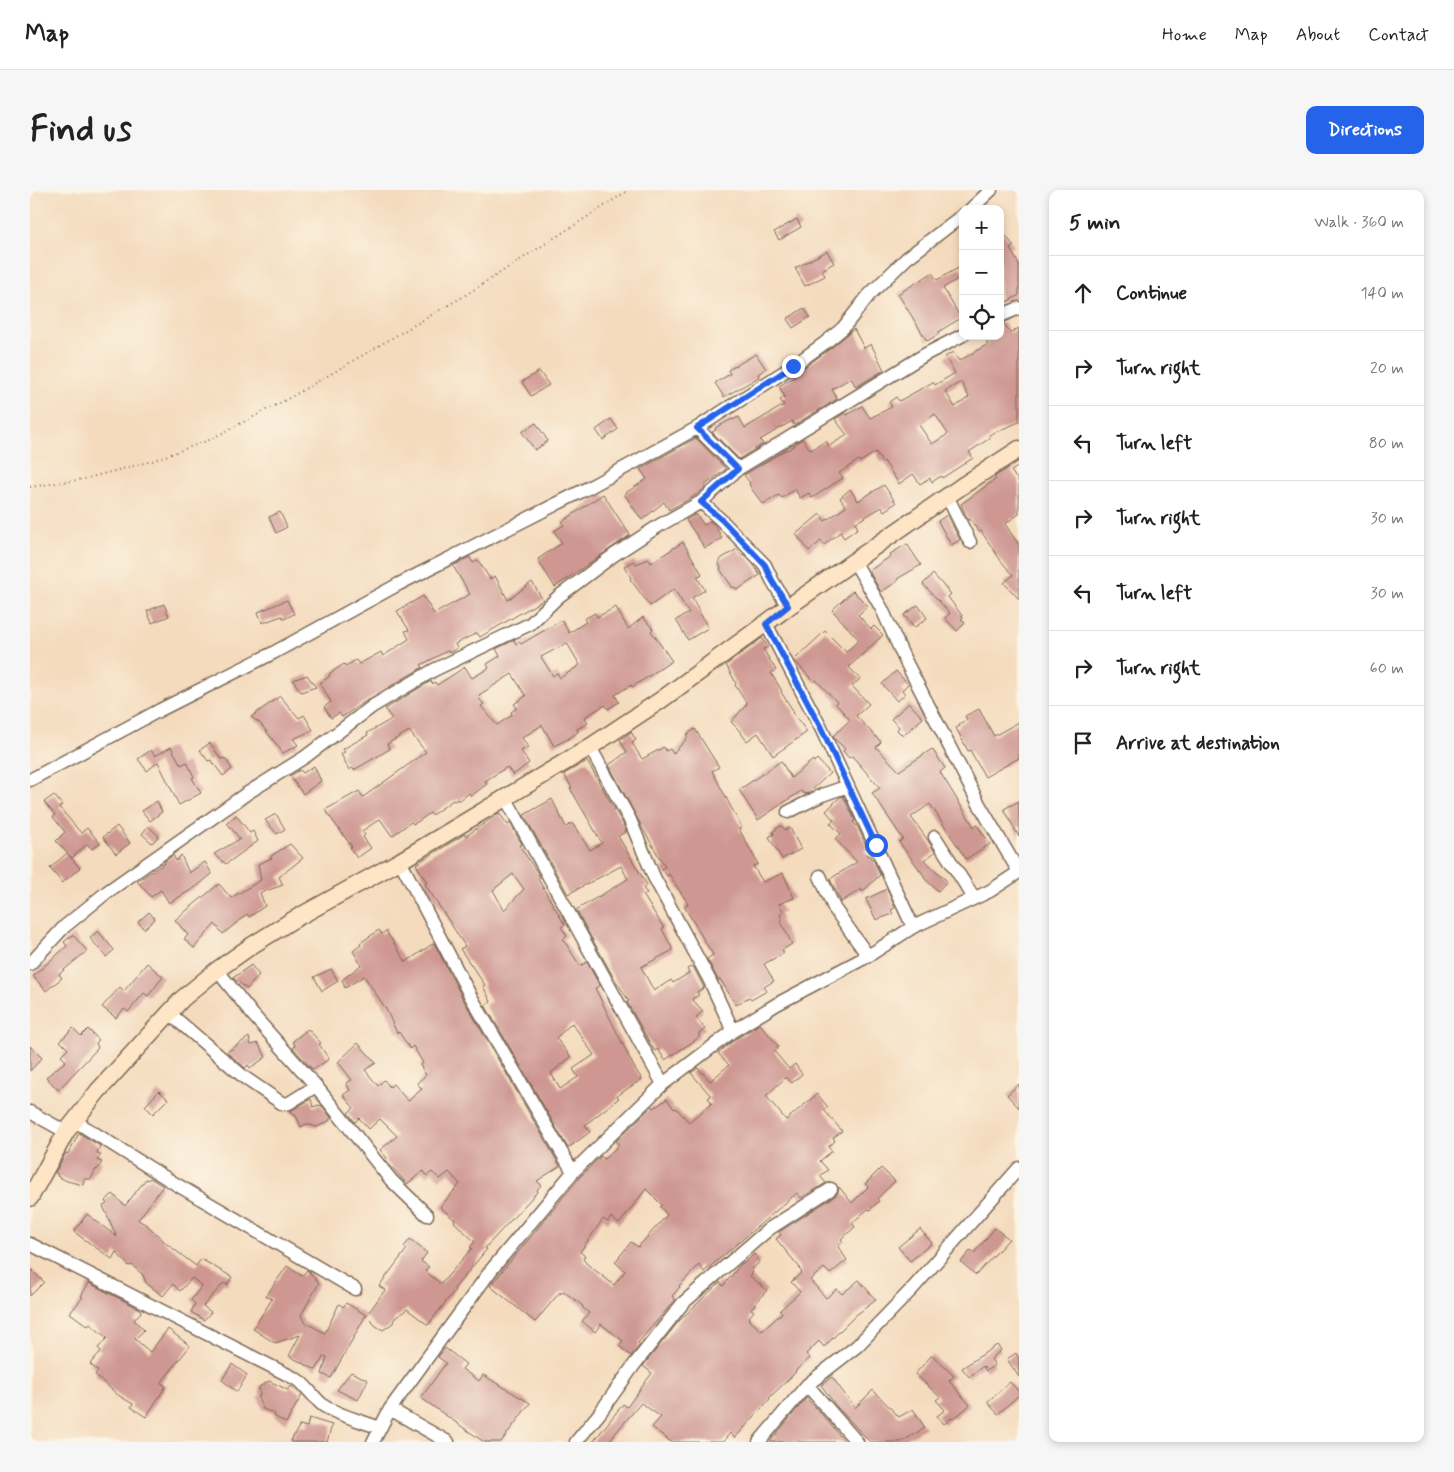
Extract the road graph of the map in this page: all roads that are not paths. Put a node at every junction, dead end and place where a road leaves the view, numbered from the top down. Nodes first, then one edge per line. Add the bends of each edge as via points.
1 (991, 190) edge
2 (975, 205) edge
3 (959, 218) edge
4 (1019, 308) edge
5 (1004, 314) edge
6 (959, 337) edge
7 (697, 428) junction
8 (1019, 449) edge
9 (738, 469) junction
10 (947, 496) junction
11 (701, 502) junction
12 (970, 542) dead end
13 (854, 560) junction
14 (788, 606) junction
15 (766, 624) junction
16 (590, 747) junction
17 (30, 780) edge
18 (848, 786) junction
19 (505, 797) junction
20 (788, 812) dead end
21 (935, 837) dead end
22 (400, 861) junction
23 (1019, 872) edge
24 (820, 876) dead end
25 (974, 898) junction
26 (913, 926) junction
27 (868, 956) junction
28 (30, 964) edge
29 (217, 970) junction
30 (169, 1013) junction
31 (734, 1031) junction
32 (663, 1084) junction
33 (316, 1086) junction
34 (30, 1112) edge
35 (70, 1127) junction
36 (1019, 1168) edge
37 (573, 1172) junction
38 (831, 1189) dead end
39 (30, 1198) edge
40 (426, 1215) dead end
41 (30, 1244) edge
42 (355, 1289) dead end
43 (807, 1385) junction
44 (390, 1409) junction
45 (380, 1428) junction
46 (372, 1442) edge
47 (448, 1442) edge
48 (576, 1442) edge
49 (759, 1442) edge
50 (857, 1442) edge

1 - 2 street
3 - 7 street via 907,258 869,295 843,328 826,342
4 - 5 street
6 - 9 street
7 - 9 street
7 - 17 street
8 - 10 main road
9 - 11 street
10 - 12 street
10 - 13 main road
11 - 14 street via 765,565
11 - 28 street via 614,554 558,597 530,624 434,670 373,706 305,757 246,794 107,892 64,927
13 - 14 main road
13 - 23 street via 882,609 979,804
14 - 15 main road
15 - 16 main road
15 - 18 street
16 - 19 main road
16 - 31 street via 630,820 654,878
18 - 20 street
18 - 26 street
19 - 22 main road
19 - 32 street
21 - 25 street
22 - 29 main road via 291,921
22 - 37 street via 470,995
23 - 25 street
24 - 27 street via 834,908
25 - 26 street
26 - 27 street
27 - 31 street via 777,1004
29 - 30 main road
29 - 33 street via 252,1015
30 - 33 street via 245,1078 282,1104
30 - 35 main road
31 - 32 street
32 - 37 street
33 - 40 street via 391,1180
34 - 35 street
35 - 39 main road
35 - 42 street via 174,1183
36 - 43 street via 857,1346
37 - 44 street via 492,1269
38 - 48 street via 769,1229 683,1303
41 - 45 street via 296,1378 325,1406
43 - 49 street
43 - 50 street
44 - 45 street
44 - 47 street
45 - 46 street

